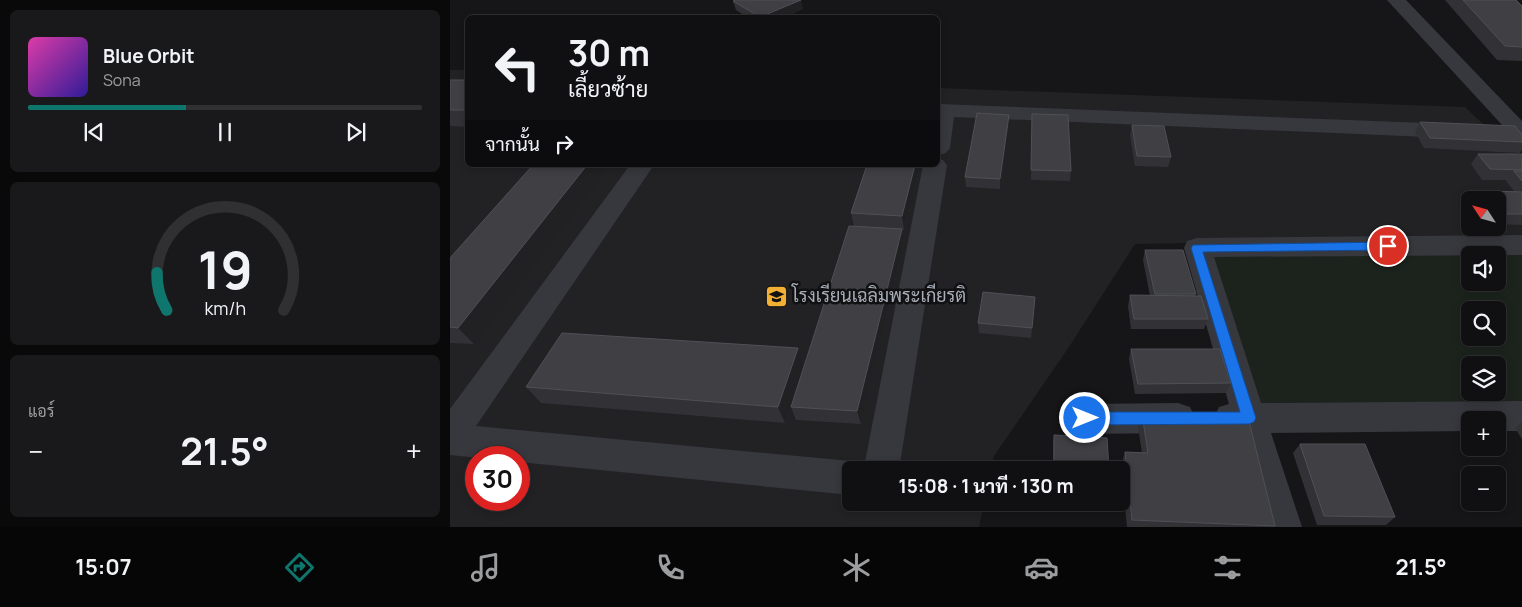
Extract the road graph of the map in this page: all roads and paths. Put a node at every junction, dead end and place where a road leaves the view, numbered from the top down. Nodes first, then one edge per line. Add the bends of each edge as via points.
1 (1396, 0) edge
2 (941, 111) edge
3 (1522, 134) edge
4 (641, 167) edge
5 (934, 167) edge
6 (1522, 245) edge
7 (1522, 416) edge
8 (1085, 418) dead end
9 (1249, 418) junction
10 (450, 438) edge
11 (883, 461) edge
12 (842, 477) edge
13 (1282, 527) edge

1 - 3 street
2 - 3 street
4 - 10 street
5 - 11 street
6 - 9 street via 1197,248
7 - 9 street
8 - 9 street
9 - 13 street
10 - 12 street

